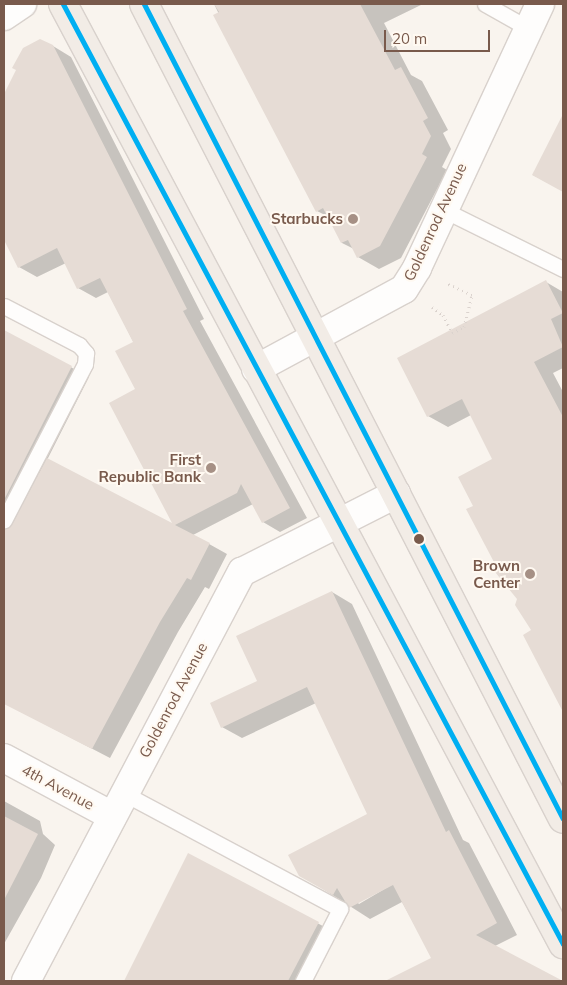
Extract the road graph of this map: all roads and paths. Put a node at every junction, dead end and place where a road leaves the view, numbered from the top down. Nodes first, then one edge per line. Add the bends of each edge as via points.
1 (22, 4) edge
2 (63, 4) edge
3 (144, 4) edge
4 (485, 4) edge
5 (533, 15) edge
6 (4, 16) edge
7 (442, 209) junction
8 (563, 269) edge
9 (446, 282) dead end
10 (4, 306) edge
11 (432, 307) dead end
12 (316, 335) junction
13 (256, 369) junction
14 (396, 494) junction
15 (4, 520) edge
16 (337, 523) junction
17 (4, 758) edge
18 (555, 783) edge
19 (118, 804) junction
20 (563, 819) edge
21 (563, 944) edge
22 (26, 981) edge
23 (303, 981) edge

1 - 6 street
2 - 13 highway
3 - 12 highway
4 - 5 lane
5 - 7 street, Goldenrod Avenue
7 - 8 lane
7 - 12 street, Goldenrod Avenue via 417,268 404,289
9 - 11 path via 472,295 464,327 452,333 443,316
10 - 15 lane via 79,345 86,353 85,364
12 - 13 street, Goldenrod Avenue
12 - 14 highway
13 - 16 highway
14 - 16 street, Goldenrod Avenue
14 - 18 highway
16 - 19 street, Goldenrod Avenue via 242,572
16 - 21 highway
17 - 19 street, 4th Avenue
18 - 20 highway
19 - 22 street, Goldenrod Avenue
19 - 23 lane via 340,909

